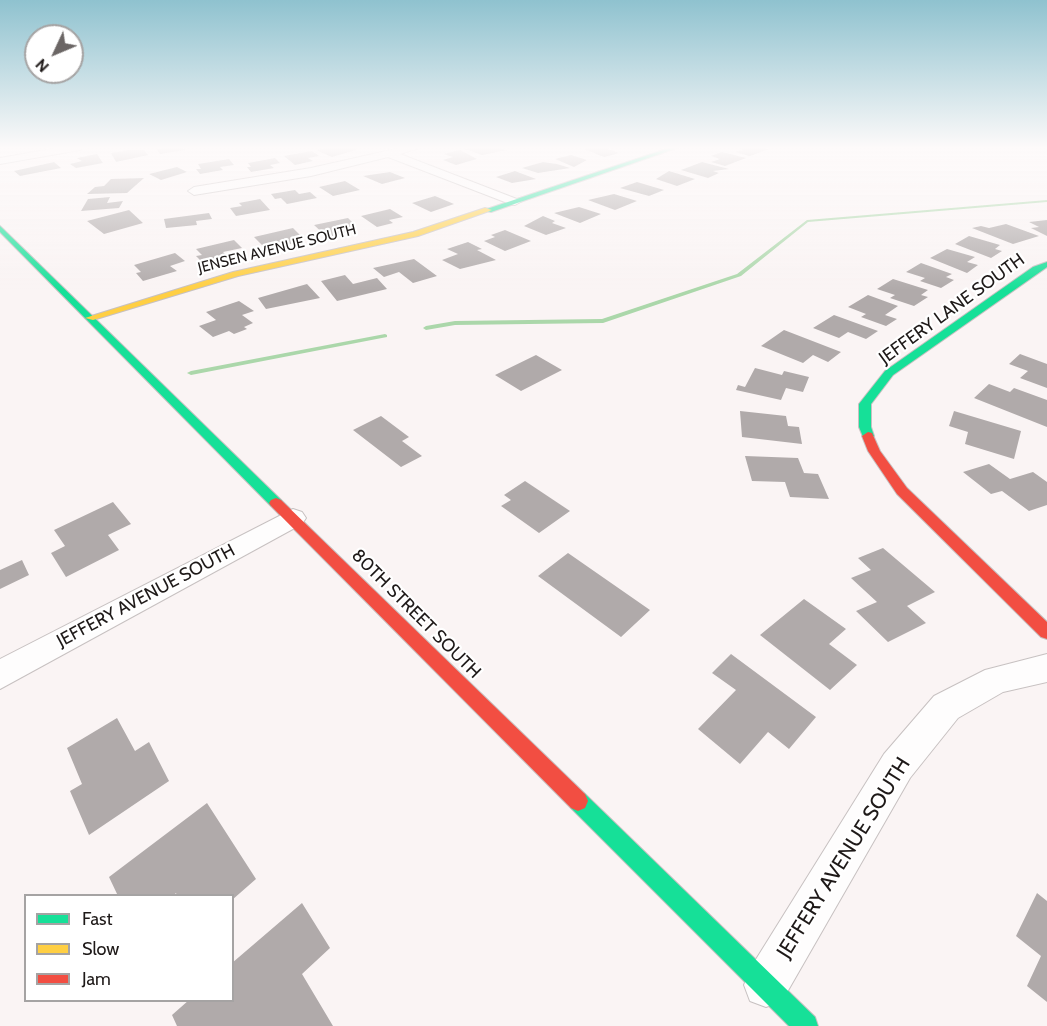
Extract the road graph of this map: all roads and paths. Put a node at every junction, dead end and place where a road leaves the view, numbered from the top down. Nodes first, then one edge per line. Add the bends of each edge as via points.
1 (499, 195) edge
2 (533, 195) edge
3 (515, 201) junction
4 (0, 228) edge
5 (1047, 264) edge
6 (90, 318) junction
7 (293, 518) junction
8 (1047, 632) edge
9 (1047, 668) edge
10 (0, 675) edge
11 (766, 985) junction
12 (806, 1026) edge

1 - 3 street
2 - 3 street, JENSEN AVENUE SOUTH
3 - 6 street, JENSEN AVENUE SOUTH via 415,234 236,274
4 - 6 street, 80TH STREET SOUTH
5 - 8 street, JEFFERY LANE SOUTH via 890,373 865,404 865,427 874,451 902,491
6 - 7 street, 80TH STREET SOUTH
7 - 10 street, JEFFERY AVENUE SOUTH
7 - 11 street, 80TH STREET SOUTH
9 - 11 street, JEFFERY AVENUE SOUTH via 996,680 946,707 897,766
11 - 12 street, 80TH STREET SOUTH

